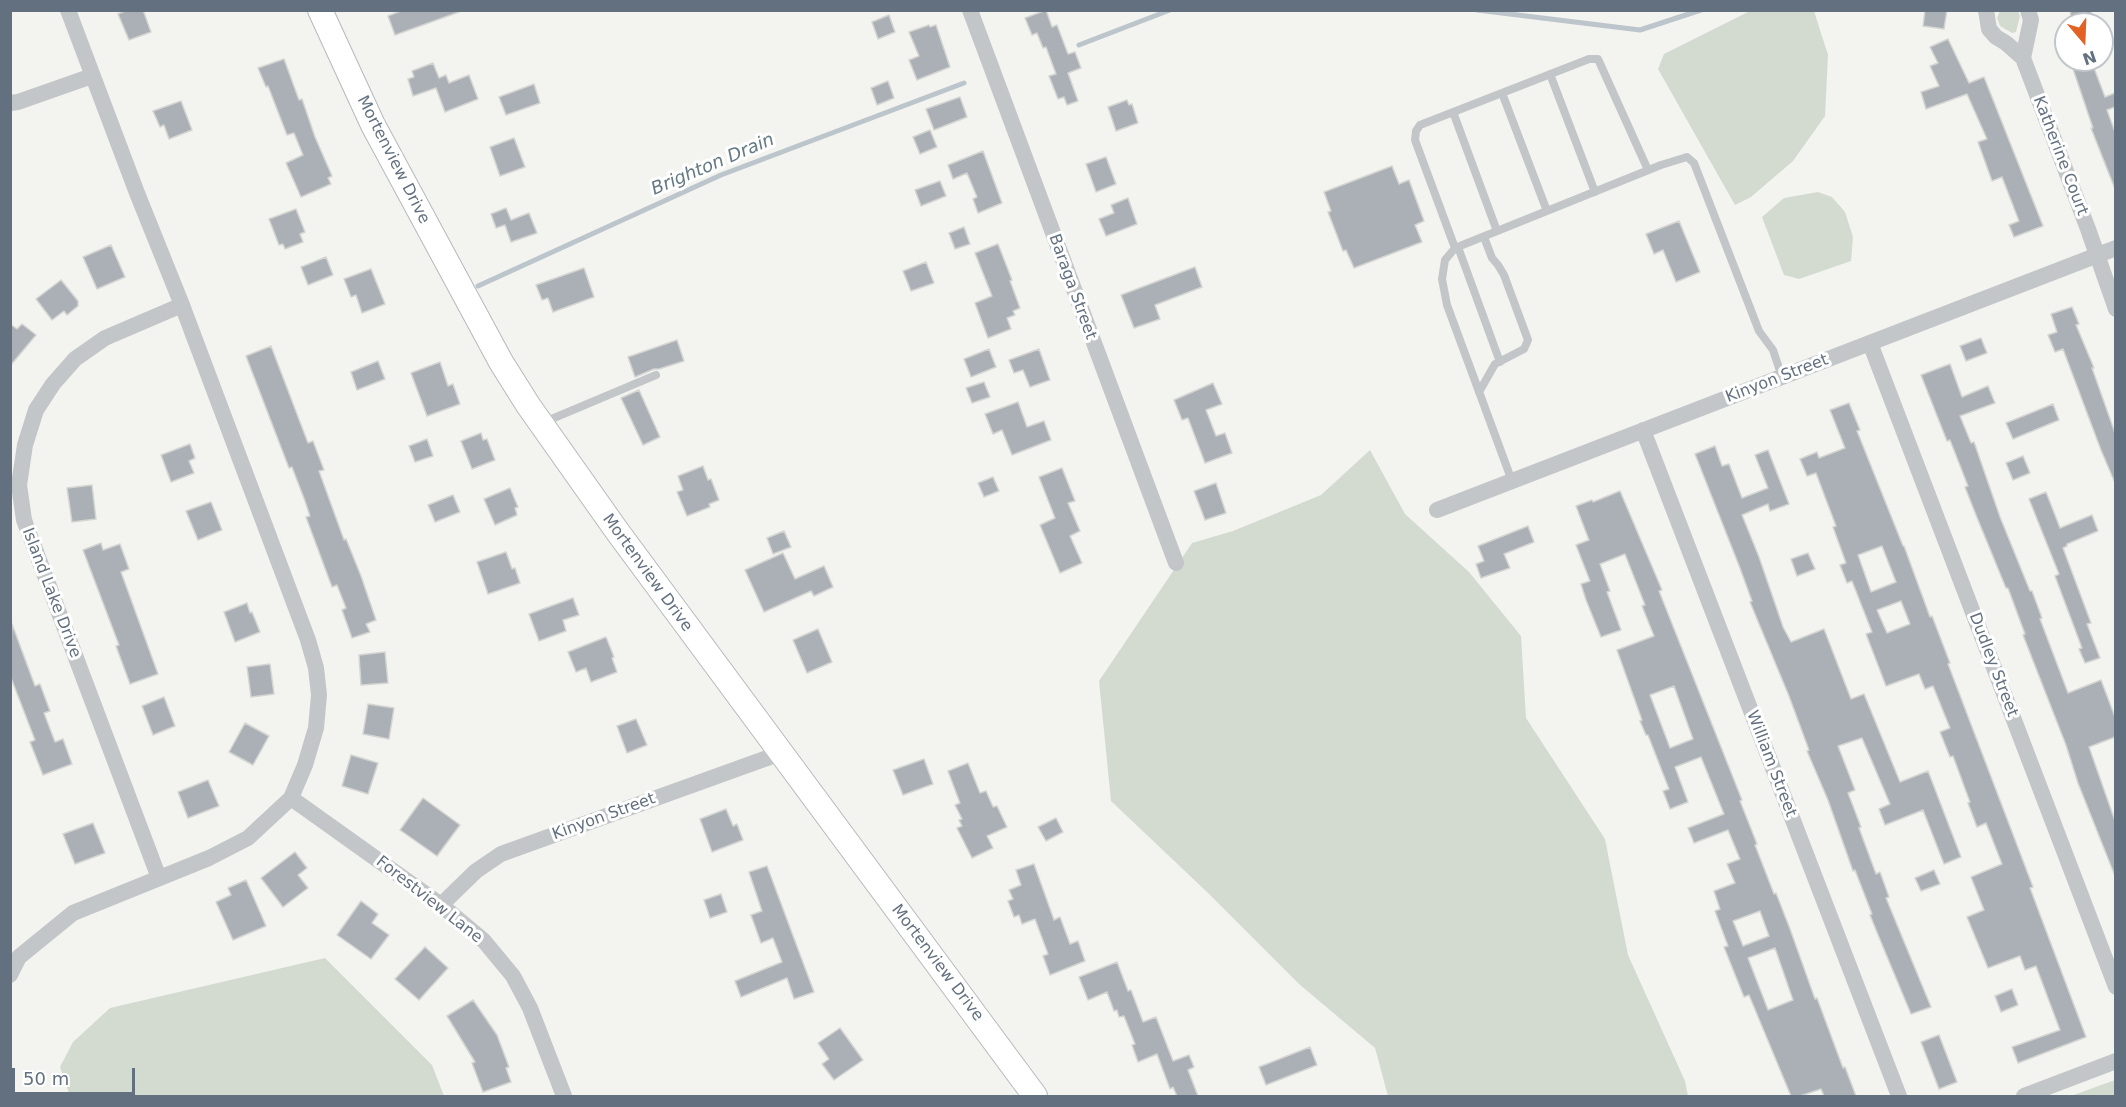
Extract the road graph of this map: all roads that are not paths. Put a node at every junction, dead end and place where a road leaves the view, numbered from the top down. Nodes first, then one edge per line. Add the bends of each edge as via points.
1 (68, 10) edge
2 (321, 10) edge
3 (970, 10) edge
4 (1986, 10) edge
5 (2028, 10) edge
6 (2024, 58) junction
7 (1550, 74) junction
8 (92, 76) junction
9 (1502, 93) junction
10 (10, 103) edge
11 (1453, 112) junction
12 (1648, 170) junction
13 (1595, 192) junction
14 (1547, 211) junction
15 (1497, 231) junction
16 (1484, 237) junction
17 (1456, 248) junction
18 (2115, 248) edge
19 (2096, 255) junction
20 (182, 305) junction
21 (2115, 309) edge
22 (1870, 343) junction
23 (1500, 362) junction
24 (656, 375) dead end
25 (1782, 377) junction
26 (1479, 392) junction
27 (541, 423) junction
28 (1643, 430) junction
29 (1512, 481) junction
30 (1437, 510) dead end
31 (1176, 563) dead end
32 (781, 753) junction
33 (291, 798) junction
34 (159, 878) junction
35 (441, 905) junction
36 (15, 954) edge
37 (10, 975) edge
38 (2115, 987) edge
39 (2115, 1061) edge
40 (564, 1096) edge
41 (1035, 1096) edge
42 (1899, 1096) edge
43 (2024, 1096) edge

1 - 8 street
2 - 27 street, Mortenview Drive via 373,125 416,207 501,362
3 - 31 street, Baraga Street
4 - 6 street via 1989,29
5 - 6 street via 2031,20
6 - 19 street, Katherine Court
7 - 9 lane
7 - 12 lane via 1598,59
7 - 13 lane
8 - 10 street
8 - 20 street
9 - 11 lane
9 - 14 lane
11 - 15 lane
11 - 17 lane via 1420,125 1415,140
12 - 13 lane
12 - 25 lane via 1687,157 1694,163
13 - 14 lane
14 - 15 lane
15 - 16 lane
16 - 17 lane
16 - 23 lane via 1504,275 1528,340 1524,349
17 - 23 lane
17 - 26 lane via 1445,260 1442,279 1447,305
18 - 19 street, Kinyon Street
19 - 21 street, Katherine Court
19 - 22 street, Kinyon Street
20 - 33 street via 316,668 316,728
20 - 34 street, Island Lake Drive via 105,338 75,359 36,410 19,484 24,520
22 - 25 street, Kinyon Street
22 - 38 street, Dudley Street
23 - 26 lane
24 - 27 lane
25 - 28 street, Kinyon Street
26 - 29 lane
27 - 32 street, Mortenview Drive
28 - 29 street, Kinyon Street
28 - 42 street, William Street
29 - 30 street, Kinyon Street
32 - 35 street, Kinyon Street via 501,854 476,871
32 - 41 street, Mortenview Drive
33 - 34 street via 248,838
33 - 35 street, Forestview Lane
34 - 36 street via 73,913
35 - 40 street, Forestview Lane via 484,941 513,976 530,1008
36 - 37 street
39 - 43 street

